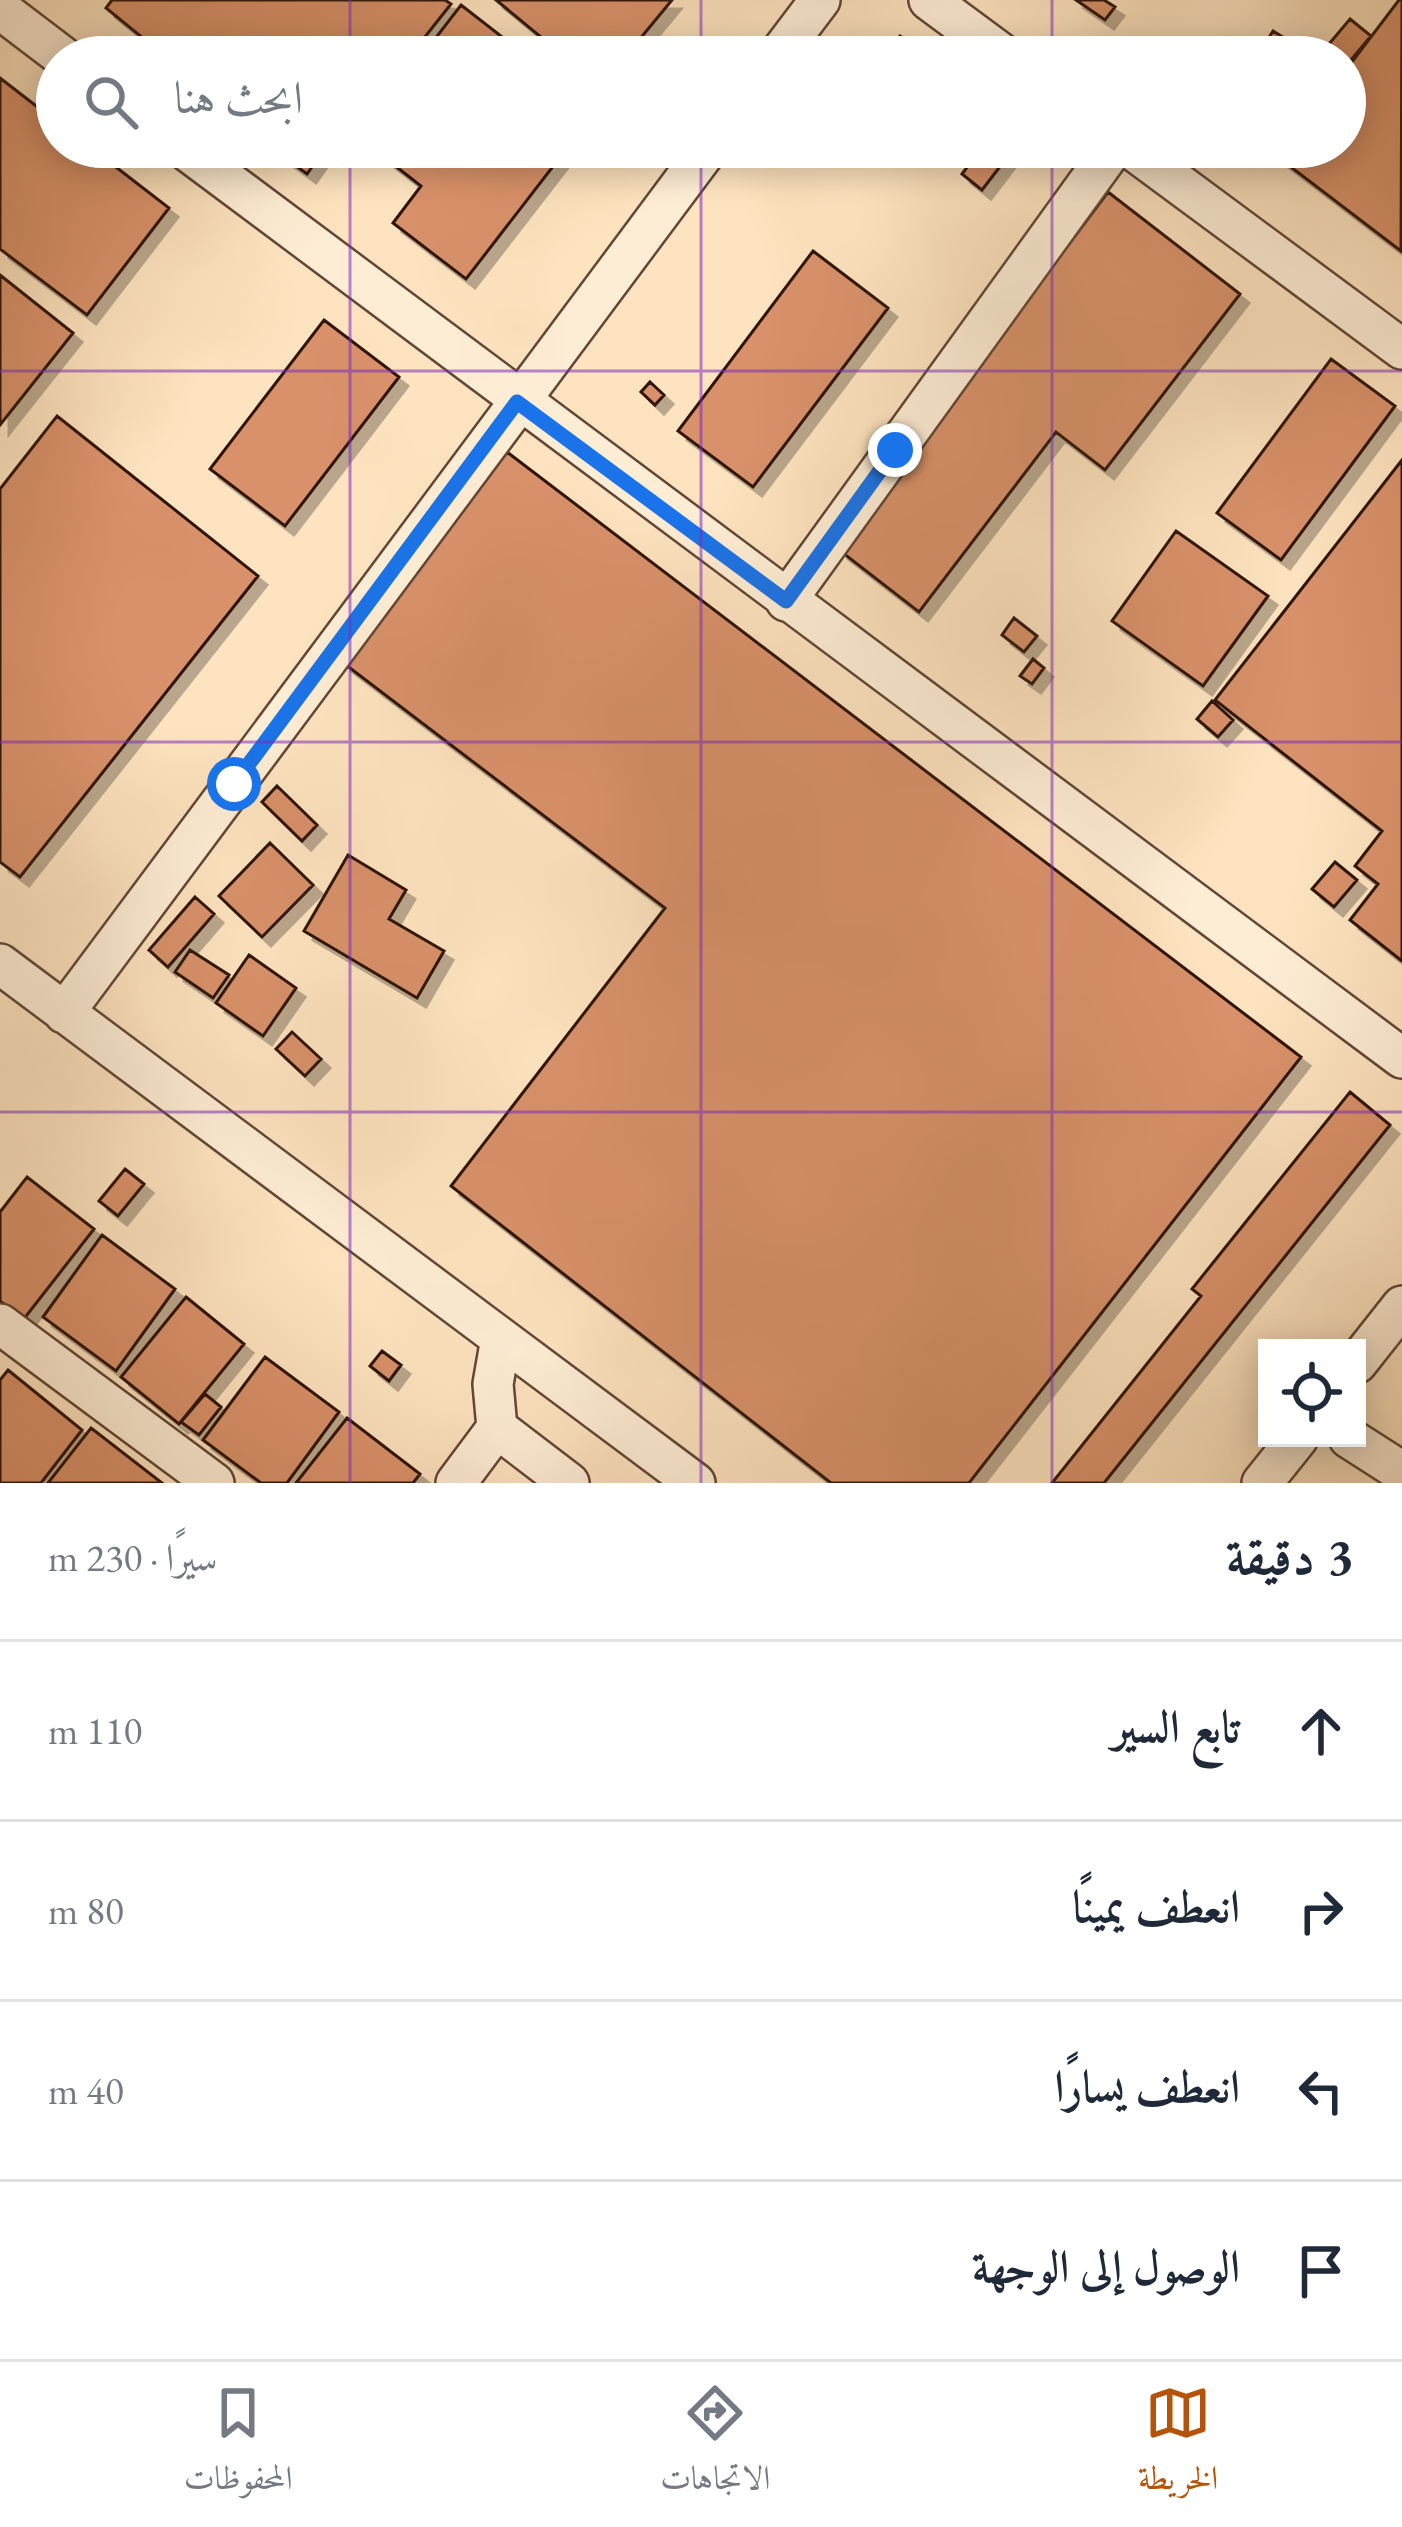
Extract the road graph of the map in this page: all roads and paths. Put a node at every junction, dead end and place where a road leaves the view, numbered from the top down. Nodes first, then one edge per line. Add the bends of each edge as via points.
1 (820, 0) edge
2 (929, 0) edge
3 (0, 9) edge
4 (36, 36) edge
5 (793, 36) edge
6 (978, 36) edge
7 (210, 168) edge
8 (693, 168) edge
9 (1099, 168) edge
10 (1157, 168) edge
11 (1402, 349) edge
12 (517, 402) junction
13 (786, 601) junction
14 (0, 964) edge
15 (64, 1013) junction
16 (1402, 1058) edge
17 (1402, 1306) edge
18 (0, 1324) edge
19 (501, 1338) junction
20 (1366, 1352) edge
21 (497, 1428) junction
22 (1291, 1447) edge
23 (1363, 1447) edge
24 (1402, 1472) edge
25 (214, 1483) edge
26 (457, 1483) edge
27 (569, 1483) edge
28 (695, 1483) edge
29 (1262, 1483) edge

1 - 5 street
2 - 6 street
3 - 4 street
7 - 12 street
8 - 12 street
9 - 13 street
10 - 11 street
12 - 13 street
12 - 15 street
13 - 16 street
14 - 15 street
15 - 19 street
17 - 20 street
18 - 25 street
19 - 21 street
19 - 28 street
21 - 26 street
21 - 27 street
22 - 29 street
23 - 24 street

